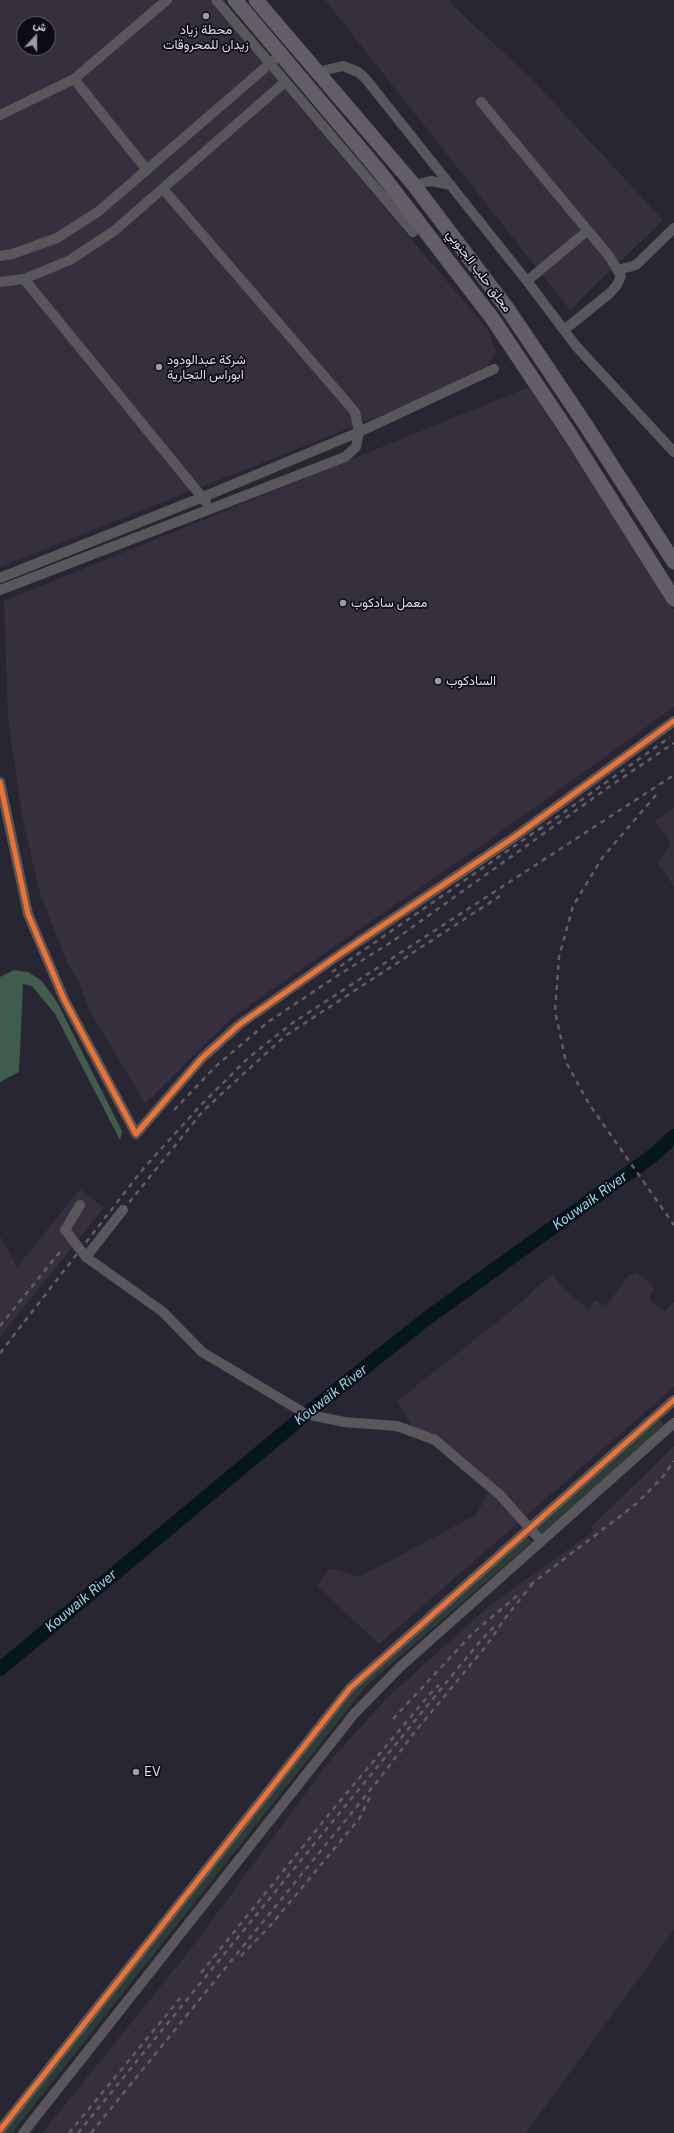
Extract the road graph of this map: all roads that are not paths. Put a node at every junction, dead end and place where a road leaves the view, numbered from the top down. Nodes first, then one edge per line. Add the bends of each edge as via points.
1 (167, 0) edge
2 (216, 0) edge
3 (235, 0) edge
4 (256, 0) edge
5 (281, 54) junction
6 (270, 64) junction
7 (317, 72) junction
8 (74, 80) junction
9 (285, 82) junction
10 (481, 102) dead end
11 (0, 115) edge
12 (147, 170) junction
13 (451, 185) junction
14 (414, 186) junction
15 (163, 189) junction
16 (674, 228) edge
17 (587, 231) junction
18 (413, 232) dead end
19 (0, 256) edge
20 (618, 270) junction
21 (24, 279) junction
22 (527, 281) junction
23 (0, 282) edge
24 (564, 330) junction
25 (494, 369) dead end
26 (359, 432) junction
27 (674, 452) edge
28 (203, 497) junction
29 (211, 507) junction
30 (106, 536) junction
31 (110, 546) junction
32 (674, 562) edge
33 (0, 578) edge
34 (0, 590) edge
35 (674, 598) edge
36 (674, 720) edge
37 (0, 782) edge
38 (80, 1205) dead end
39 (123, 1210) dead end
40 (86, 1256) junction
41 (674, 1400) edge
42 (674, 1423) edge
43 (529, 1528) junction
44 (541, 1541) junction
45 (0, 2130) edge
46 (24, 2133) edge

1 - 8 street
2 - 6 street
3 - 5 highway
4 - 7 highway, محلق حلب الجنوبي
5 - 6 street
5 - 35 highway via 379,171 492,318
6 - 9 street
6 - 12 street
7 - 13 street via 343,66 358,72
7 - 14 highway, محلق حلب الجنوبي
8 - 11 street
8 - 12 street
9 - 15 street
9 - 18 street
10 - 17 street
12 - 19 street via 99,211 57,238
13 - 14 street via 431,181
13 - 22 street
14 - 32 highway, محلق حلب الجنوبي via 507,308
15 - 21 street via 114,231 70,260
15 - 26 street via 349,404 358,419
16 - 20 street via 636,265
17 - 20 street
17 - 22 street
20 - 24 street via 621,276 617,285
21 - 23 street
21 - 28 street
22 - 24 street
24 - 27 street
25 - 26 street
26 - 28 street
26 - 29 street via 356,447 345,457
28 - 29 street
28 - 30 street
29 - 31 street
30 - 31 street
30 - 33 street
31 - 34 street
36 - 37 street via 513,838 240,1024 202,1058 136,1134 64,998 28,914
38 - 40 street via 65,1230
39 - 40 street
40 - 43 street via 163,1312 202,1352 306,1414 344,1422 397,1426 435,1440 500,1495
41 - 43 street
42 - 44 street
43 - 44 street
43 - 45 street via 350,1688
44 - 46 street via 400,1667 354,1714

